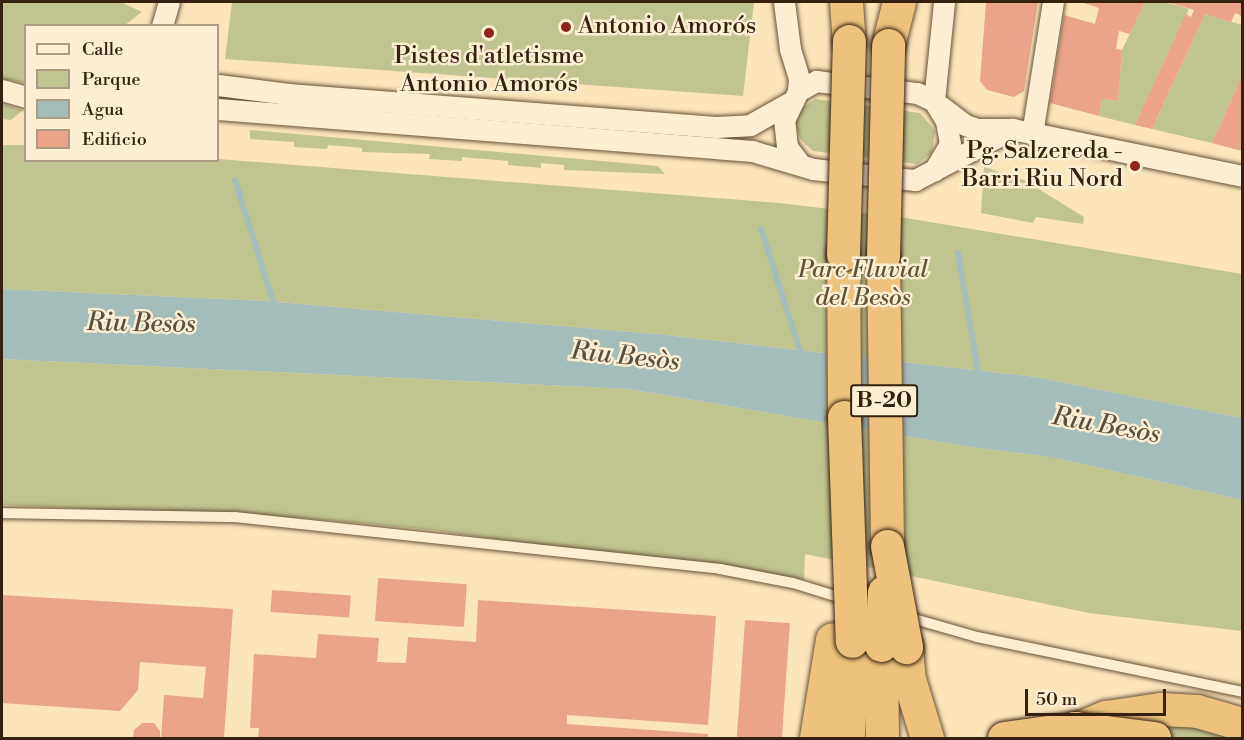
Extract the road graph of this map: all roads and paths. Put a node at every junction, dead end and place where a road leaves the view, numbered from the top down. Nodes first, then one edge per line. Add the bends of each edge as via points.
1 (784, 2) edge
2 (846, 2) edge
3 (850, 2) edge
4 (890, 2) edge
5 (899, 2) edge
6 (944, 2) edge
7 (1053, 2) edge
8 (849, 41) junction
9 (888, 45) junction
10 (219, 85) edge
11 (2, 90) edge
12 (24, 96) edge
13 (793, 97) junction
14 (937, 104) junction
15 (219, 109) edge
16 (1022, 131) junction
17 (800, 164) junction
18 (934, 172) junction
19 (1242, 176) edge
20 (2, 513) edge
21 (873, 644) junction
22 (1242, 692) edge
23 (1242, 723) edge
24 (816, 738) edge
25 (848, 738) edge
26 (882, 738) edge
27 (902, 738) edge
28 (927, 738) edge
29 (1004, 738) edge
30 (1057, 738) edge
31 (1154, 738) edge

1 - 13 street via 790,49 799,79
2 - 8 highway
3 - 8 highway, B-20
4 - 9 highway, B-20
5 - 9 highway
6 - 14 street
7 - 16 street
8 - 21 highway, B-20, bridge via 844,182 844,417
9 - 21 highway, B-20, bridge via 883,302 887,546
10 - 13 street via 288,94 716,127 750,125
11 - 12 street
13 - 14 street via 816,81 917,93
13 - 17 street via 784,120 785,139
14 - 16 street via 965,125
14 - 18 street via 950,144
15 - 17 street via 752,151
16 - 18 street
16 - 19 street
17 - 18 street via 915,180
20 - 22 lane via 235,517 720,569 793,583 977,637
21 - 24 highway
21 - 25 highway
21 - 26 highway
21 - 27 highway
21 - 28 highway via 909,679
23 - 30 highway via 1197,711 1143,710 1106,717
29 - 31 highway, bridge via 1075,728

